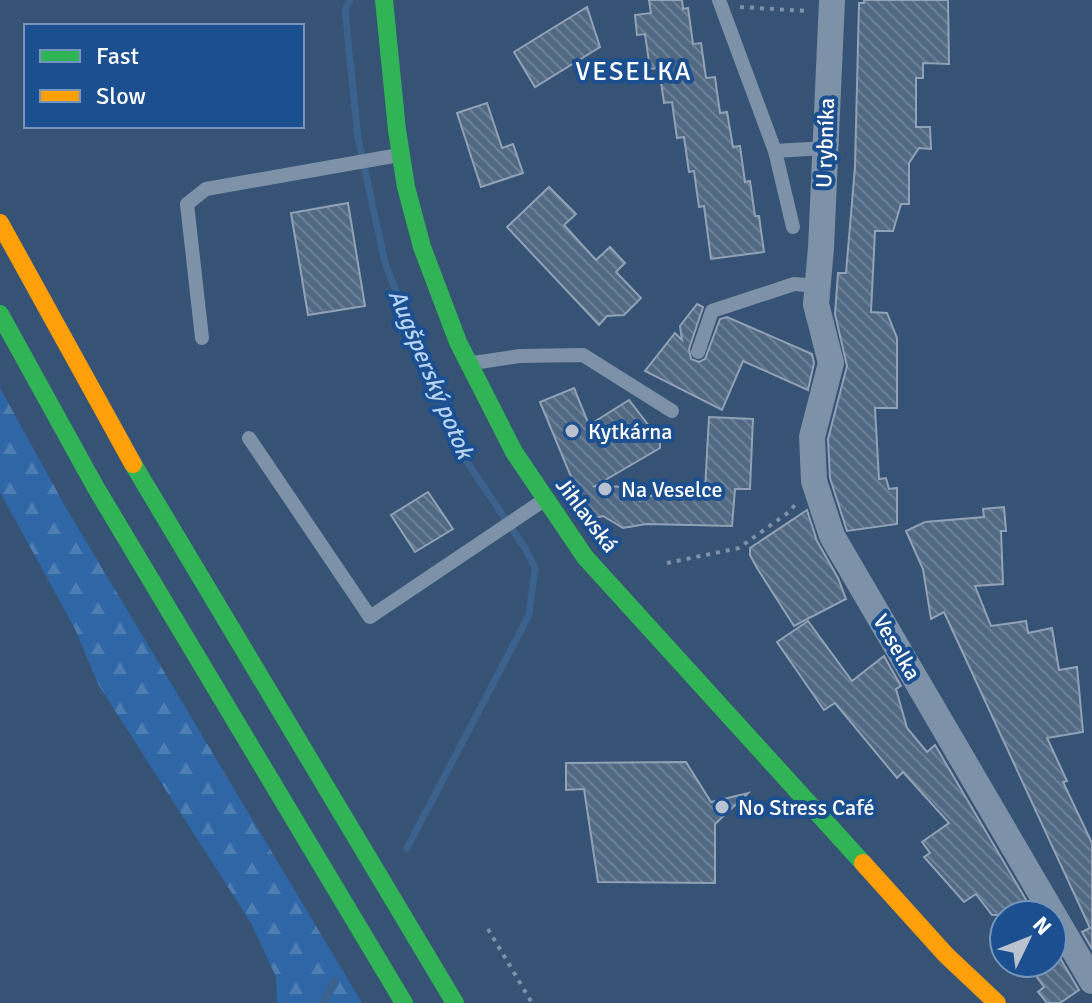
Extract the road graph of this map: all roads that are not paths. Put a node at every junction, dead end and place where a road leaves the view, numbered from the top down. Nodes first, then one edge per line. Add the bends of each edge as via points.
1 (384, 0) edge
2 (720, 3) edge
3 (831, 6) edge
4 (825, 148) junction
5 (775, 151) junction
6 (401, 155) junction
7 (0, 223) edge
8 (793, 227) dead end
9 (819, 286) junction
10 (0, 314) edge
11 (202, 338) dead end
12 (698, 352) dead end
13 (468, 364) junction
14 (672, 411) dead end
15 (249, 438) dead end
16 (544, 500) junction
17 (946, 955) junction
18 (1092, 981) edge
19 (404, 1003) edge
20 (455, 1003) edge
21 (974, 1003) edge
22 (997, 1003) edge

1 - 6 main road, Jihlavská
2 - 5 lane
3 - 4 street, U rybníka
4 - 5 lane
4 - 9 street, U rybníka
5 - 8 lane
6 - 11 lane via 206,189 187,204
6 - 13 main road, Jihlavská via 422,247
7 - 20 main road via 134,465
9 - 12 lane via 794,284 712,311
9 - 18 street, Veselka via 816,304 831,363 812,437 814,481 832,536
10 - 19 main road via 104,502
13 - 14 lane via 583,355
13 - 16 main road, Jihlavská
15 - 16 lane via 370,617
16 - 17 main road, Jihlavská via 585,557
17 - 21 main road, Jihlavská
17 - 22 main road, Jihlavská

